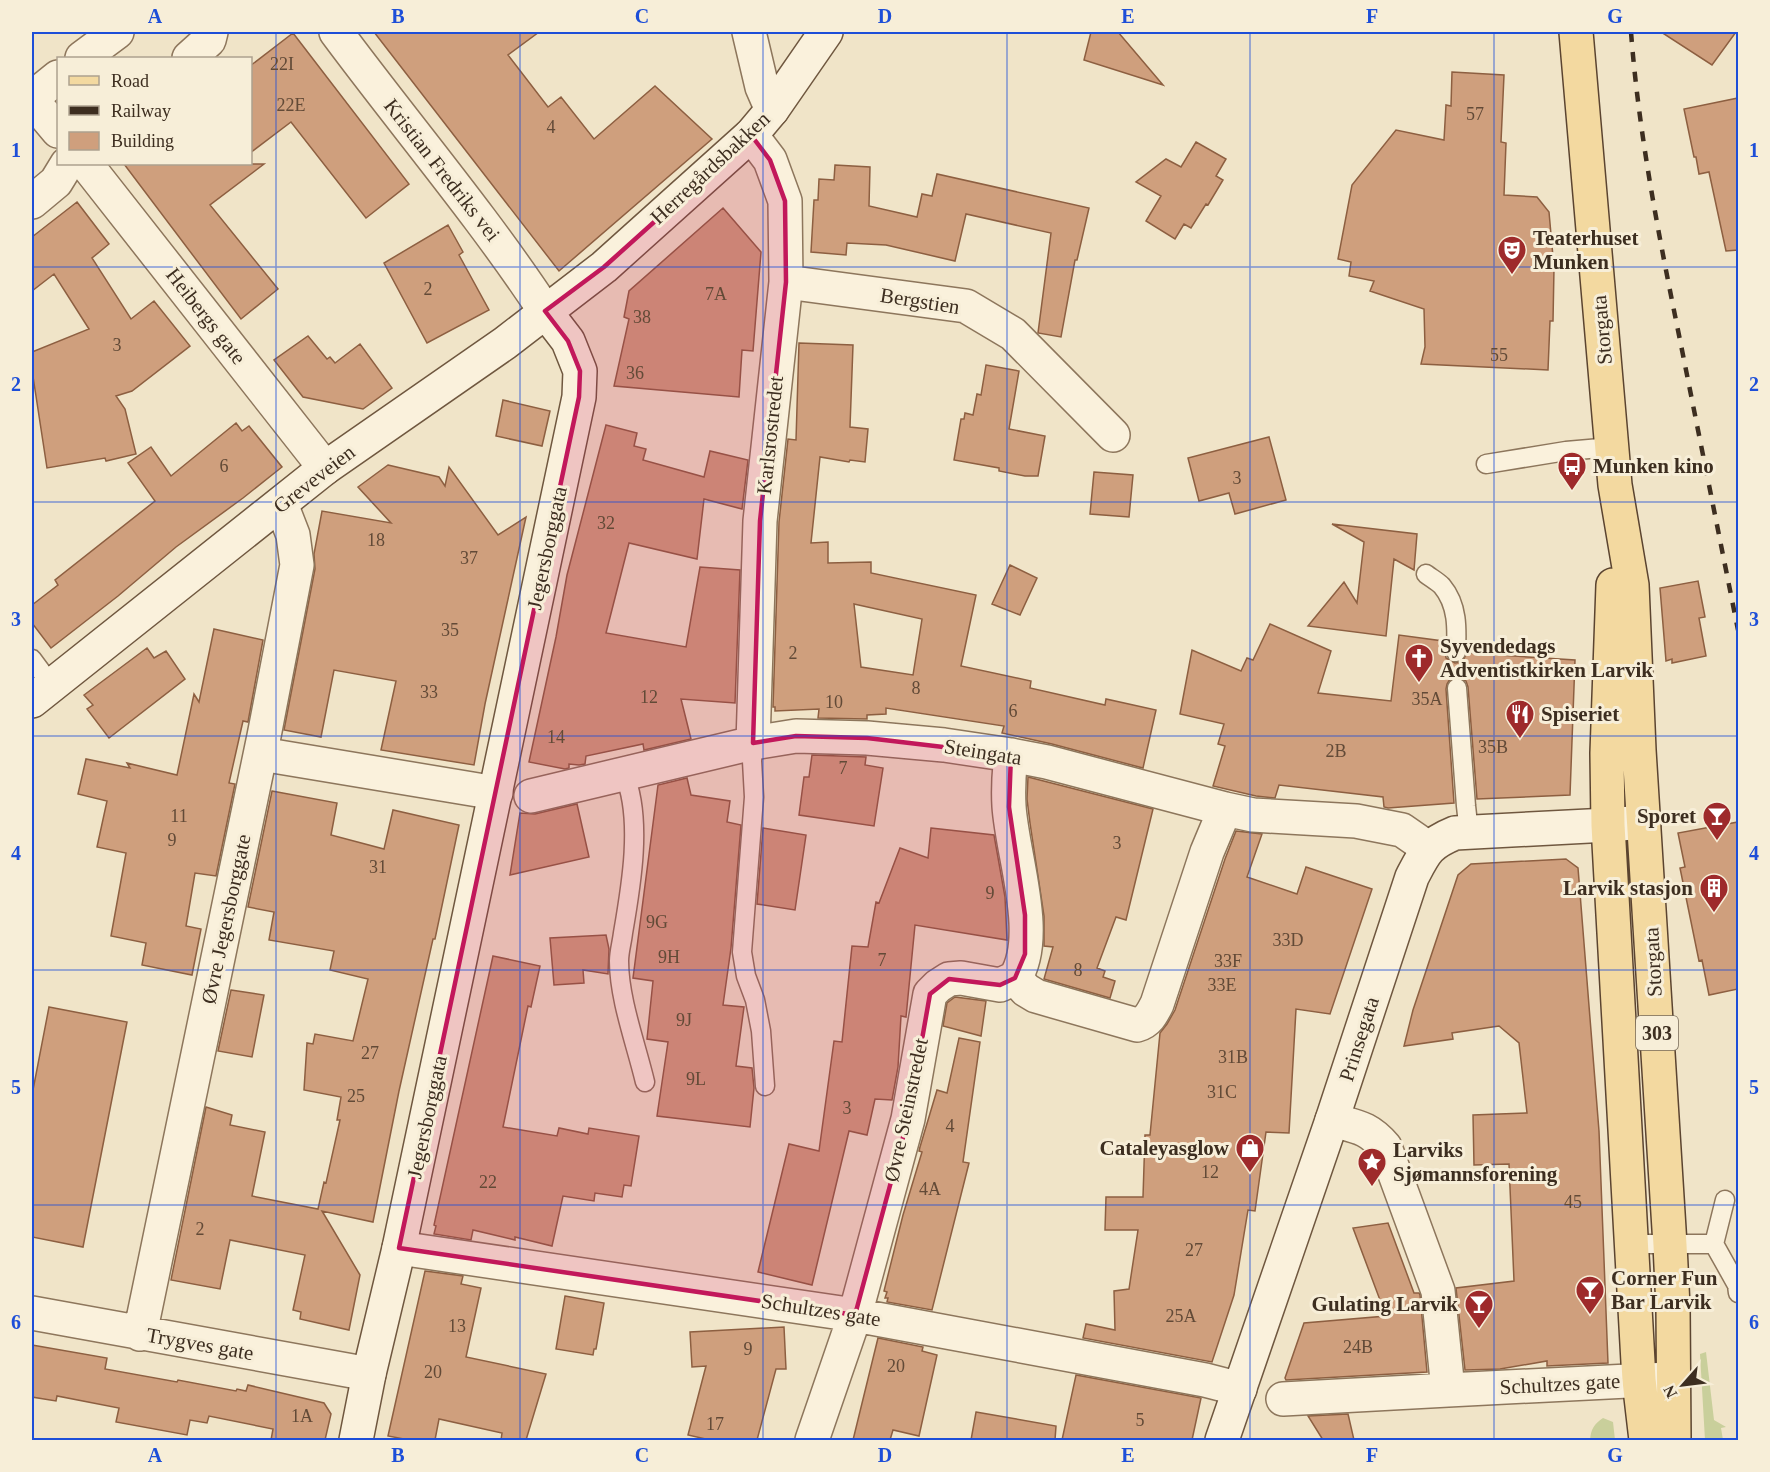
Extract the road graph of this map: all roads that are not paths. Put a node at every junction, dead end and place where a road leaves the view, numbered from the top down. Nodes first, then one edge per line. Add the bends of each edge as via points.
1 (117, 32) edge
2 (211, 32) edge
3 (336, 32) edge
4 (749, 32) edge
5 (826, 32) edge
6 (1576, 32) edge
7 (83, 57) edge
8 (190, 57) edge
9 (57, 78) edge
10 (32, 99) edge
11 (772, 110) junction
12 (57, 130) edge
13 (751, 135) junction
14 (66, 165) edge
15 (87, 165) edge
16 (32, 202) edge
17 (604, 267) joint
18 (786, 282) junction
19 (545, 311) junction
20 (1113, 435) dead end
21 (1612, 447) junction
22 (1486, 464) dead end
23 (325, 468) junction
24 (1615, 485) junction
25 (281, 504) junction
26 (1426, 574) dead end
27 (1456, 652) dead end
28 (32, 659) edge
29 (1457, 688) dead end
30 (42, 694) edge
31 (753, 743) junction
32 (261, 754) junction
33 (1011, 755) junction
34 (624, 774) junction
35 (496, 793) junction
36 (531, 796) dead end
37 (1225, 809) junction
38 (1644, 822) junction
39 (1608, 825) junction
40 (1469, 833) junction
41 (1428, 848) junction
42 (1015, 978) junction
43 (645, 1082) dead end
44 (765, 1086) dead end
45 (1332, 1120) junction
46 (1725, 1200) dead end
47 (1631, 1244) junction
48 (1714, 1244) junction
49 (1670, 1245) junction
50 (399, 1248) junction
51 (1738, 1288) edge
52 (32, 1313) edge
53 (855, 1315) junction
54 (140, 1334) junction
55 (369, 1374) junction
56 (1672, 1379) junction
57 (1640, 1380) junction
58 (1240, 1389) junction
59 (1448, 1390) junction
60 (1283, 1399) dead end
61 (356, 1440) edge
62 (812, 1440) edge
63 (1222, 1440) edge
64 (1646, 1440) edge
65 (1674, 1440) edge

1 - 7 street
2 - 8 street
3 - 19 street, Kristian Fredriks vei via 515,264
4 - 11 street via 762,87
5 - 11 street, Herregårdsbakken
6 - 21 main road, Storgata / 303
9 - 10 street
10 - 12 street
11 - 13 street, Herregårdsbakken
13 - 17 street, Herregårdsbakken
13 - 18 street, Karlsrostredet via 770,160 785,201
14 - 16 street via 56,182
15 - 23 street, Heibergs gate
17 - 19 street, Greveveien
18 - 20 street, Bergstien via 966,306 1013,334
18 - 31 street, Karlsrostredet via 760,521
19 - 23 street, Greveveien
19 - 35 street, Jegersborggata via 568,341 576,361 580,372 579,397
21 - 22 lane
21 - 24 main road, Storgata / 303
23 - 25 street, Greveveien
24 - 38 main road, Storgata / 303 via 1632,585
24 - 39 main road, Storgata / 303
25 - 30 street, Greveveien
25 - 32 street, Øvre Jegersborggate via 293,535 297,565
26 - 27 lane via 1442,586 1454,609
28 - 30 lane
29 - 40 lane
31 - 33 street, Steingata via 796,736 867,738
31 - 34 street, Steingata
31 - 44 lane via 754,797 742,952 761,1031
32 - 35 street
32 - 54 street, Øvre Jegersborggate
33 - 37 street, Steingata
33 - 42 street via 1009,807 1025,915 1025,954
34 - 36 street, Steingata
34 - 43 lane via 633,810 633,853 619,958 620,986
35 - 50 street, Jegersborggata
37 - 41 street, Steingata via 1253,815 1356,821 1402,830
37 - 42 street via 1157,1004 1143,1023 1137,1025 1036,996
38 - 39 street
38 - 49 main road, Storgata / 303
39 - 40 street
39 - 47 main road, Storgata / 303
40 - 41 street via 1455,833
41 - 45 street, Prinsegata via 1412,877
42 - 53 street, Øvre Steinstredet via 1000,985 949,979 930,994 908,1119
45 - 58 street, Prinsegata
45 - 59 street via 1374,1134 1385,1148 1438,1291
46 - 48 lane
47 - 49 lane
47 - 57 main road, Storgata / 303
48 - 49 lane
48 - 51 lane
49 - 56 main road, Storgata / 303
50 - 53 street, Schultzes gate
50 - 55 street, Jegersborggata
52 - 54 street, Trygves gate
53 - 58 street, Schultzes gate
53 - 62 street, Øvre Steinstredet
54 - 55 street, Trygves gate
55 - 61 street, Jegersborggata
56 - 57 street, Schultzes gate
56 - 65 main road, Storgata / 303
57 - 59 street, Schultzes gate
57 - 64 main road, Storgata / 303
58 - 63 street, Prinsegata
59 - 60 street, Schultzes gate

